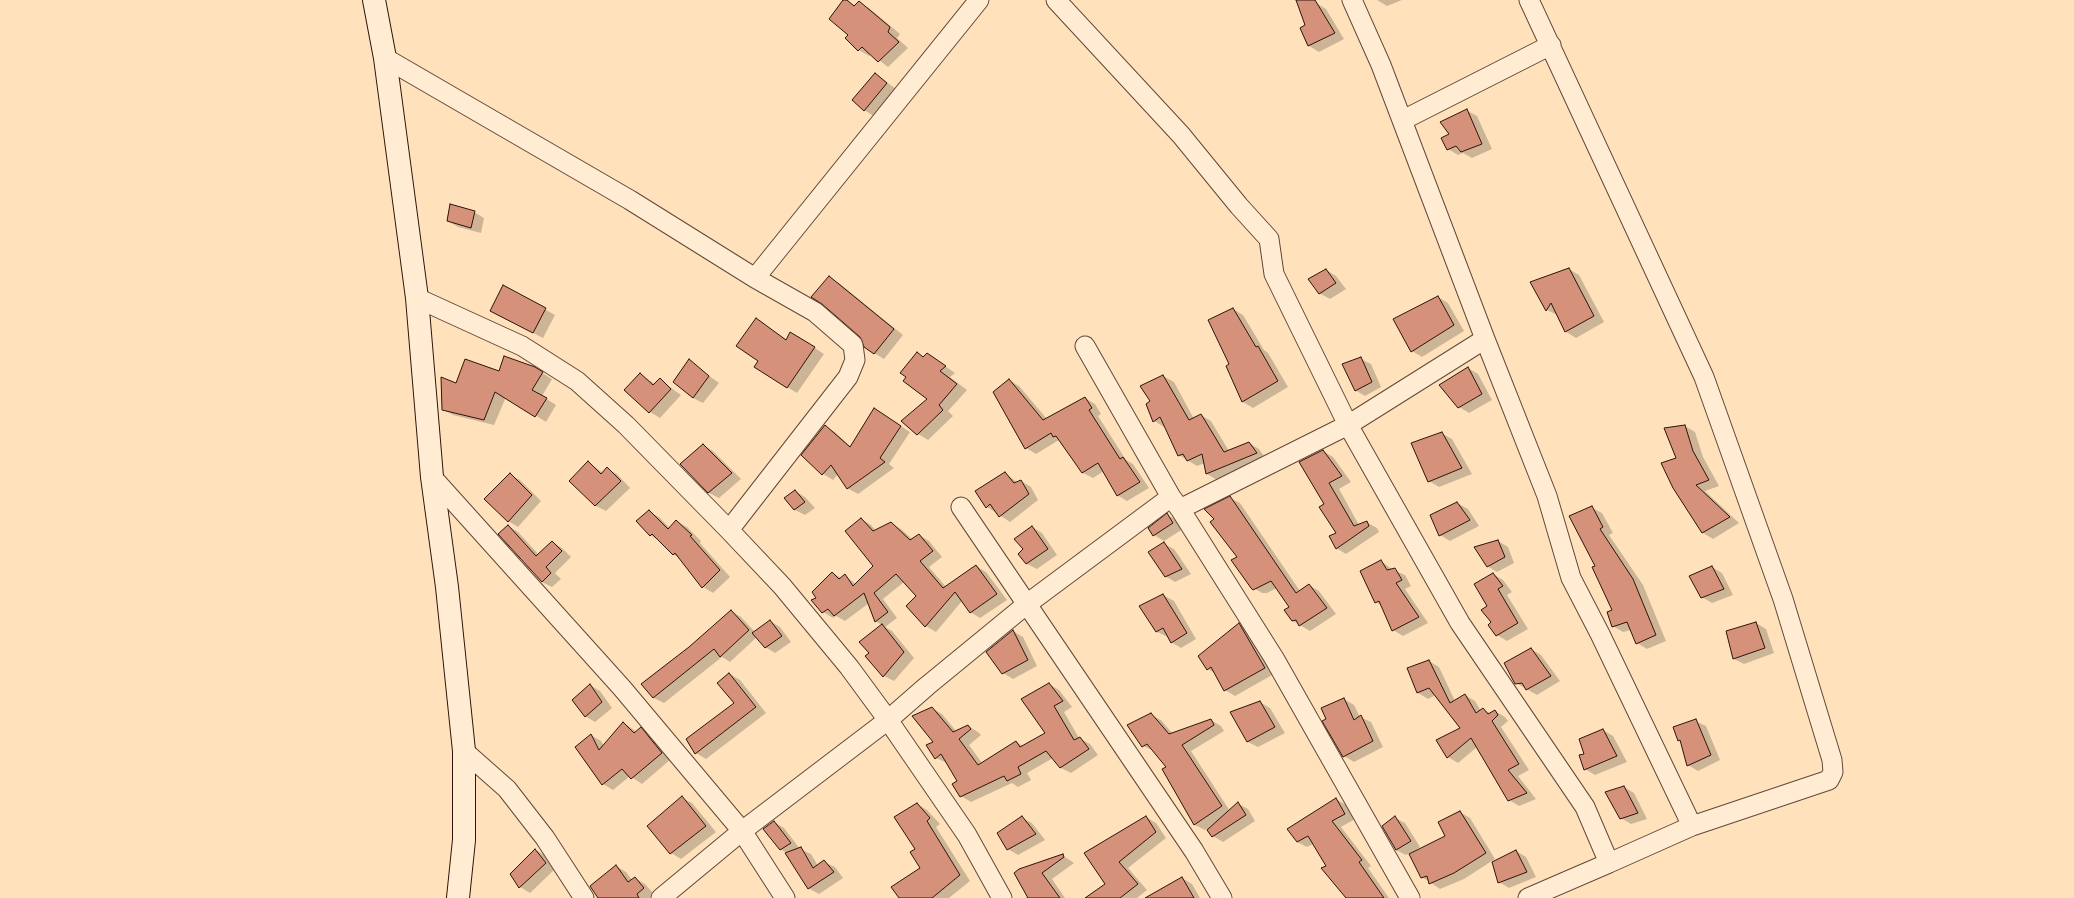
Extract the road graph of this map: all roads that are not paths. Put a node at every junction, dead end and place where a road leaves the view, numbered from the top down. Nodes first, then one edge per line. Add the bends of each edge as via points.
1 (374, 0) edge
2 (979, 0) edge
3 (1056, 0) edge
4 (1352, 0) edge
5 (1529, 0) edge
6 (1551, 45) junction
7 (386, 58) junction
8 (1403, 120) junction
9 (755, 278) junction
10 (417, 298) junction
11 (1485, 339) junction
12 (1085, 346) dead end
13 (1348, 425) junction
14 (432, 477) junction
15 (1176, 503) junction
16 (961, 507) dead end
17 (729, 530) junction
18 (1027, 604) junction
19 (888, 720) junction
20 (464, 751) junction
21 (1692, 826) junction
22 (742, 832) junction
23 (1609, 863) junction
24 (458, 898) edge
25 (584, 898) edge
26 (661, 898) edge
27 (785, 898) edge
28 (1002, 898) edge
29 (1222, 898) edge
30 (1410, 898) edge
31 (1528, 898) edge

1 - 7 street
2 - 9 street
3 - 13 street via 1180,135 1238,206 1269,239 1274,274
4 - 8 street
5 - 6 street
6 - 8 street
6 - 21 street via 1704,377 1783,598 1832,760 1833,772 1828,780
7 - 9 street via 630,200
7 - 10 street
8 - 11 street
9 - 17 street via 815,312 853,345 855,360 839,390
10 - 14 street
10 - 17 street via 522,346 577,381 626,425
11 - 13 street
11 - 21 street via 1547,496 1571,578
12 - 15 street
13 - 15 street
13 - 23 street via 1460,623 1585,808
14 - 20 street via 447,587
14 - 22 street via 622,688
15 - 18 street
15 - 30 street via 1274,658
16 - 18 street
17 - 19 street via 782,586 849,667
18 - 19 street
18 - 29 street via 1194,852
19 - 22 street
19 - 28 street via 967,836
20 - 24 street via 464,840
20 - 25 street via 507,789 545,838
21 - 23 street
22 - 26 street
22 - 27 street
23 - 31 street

